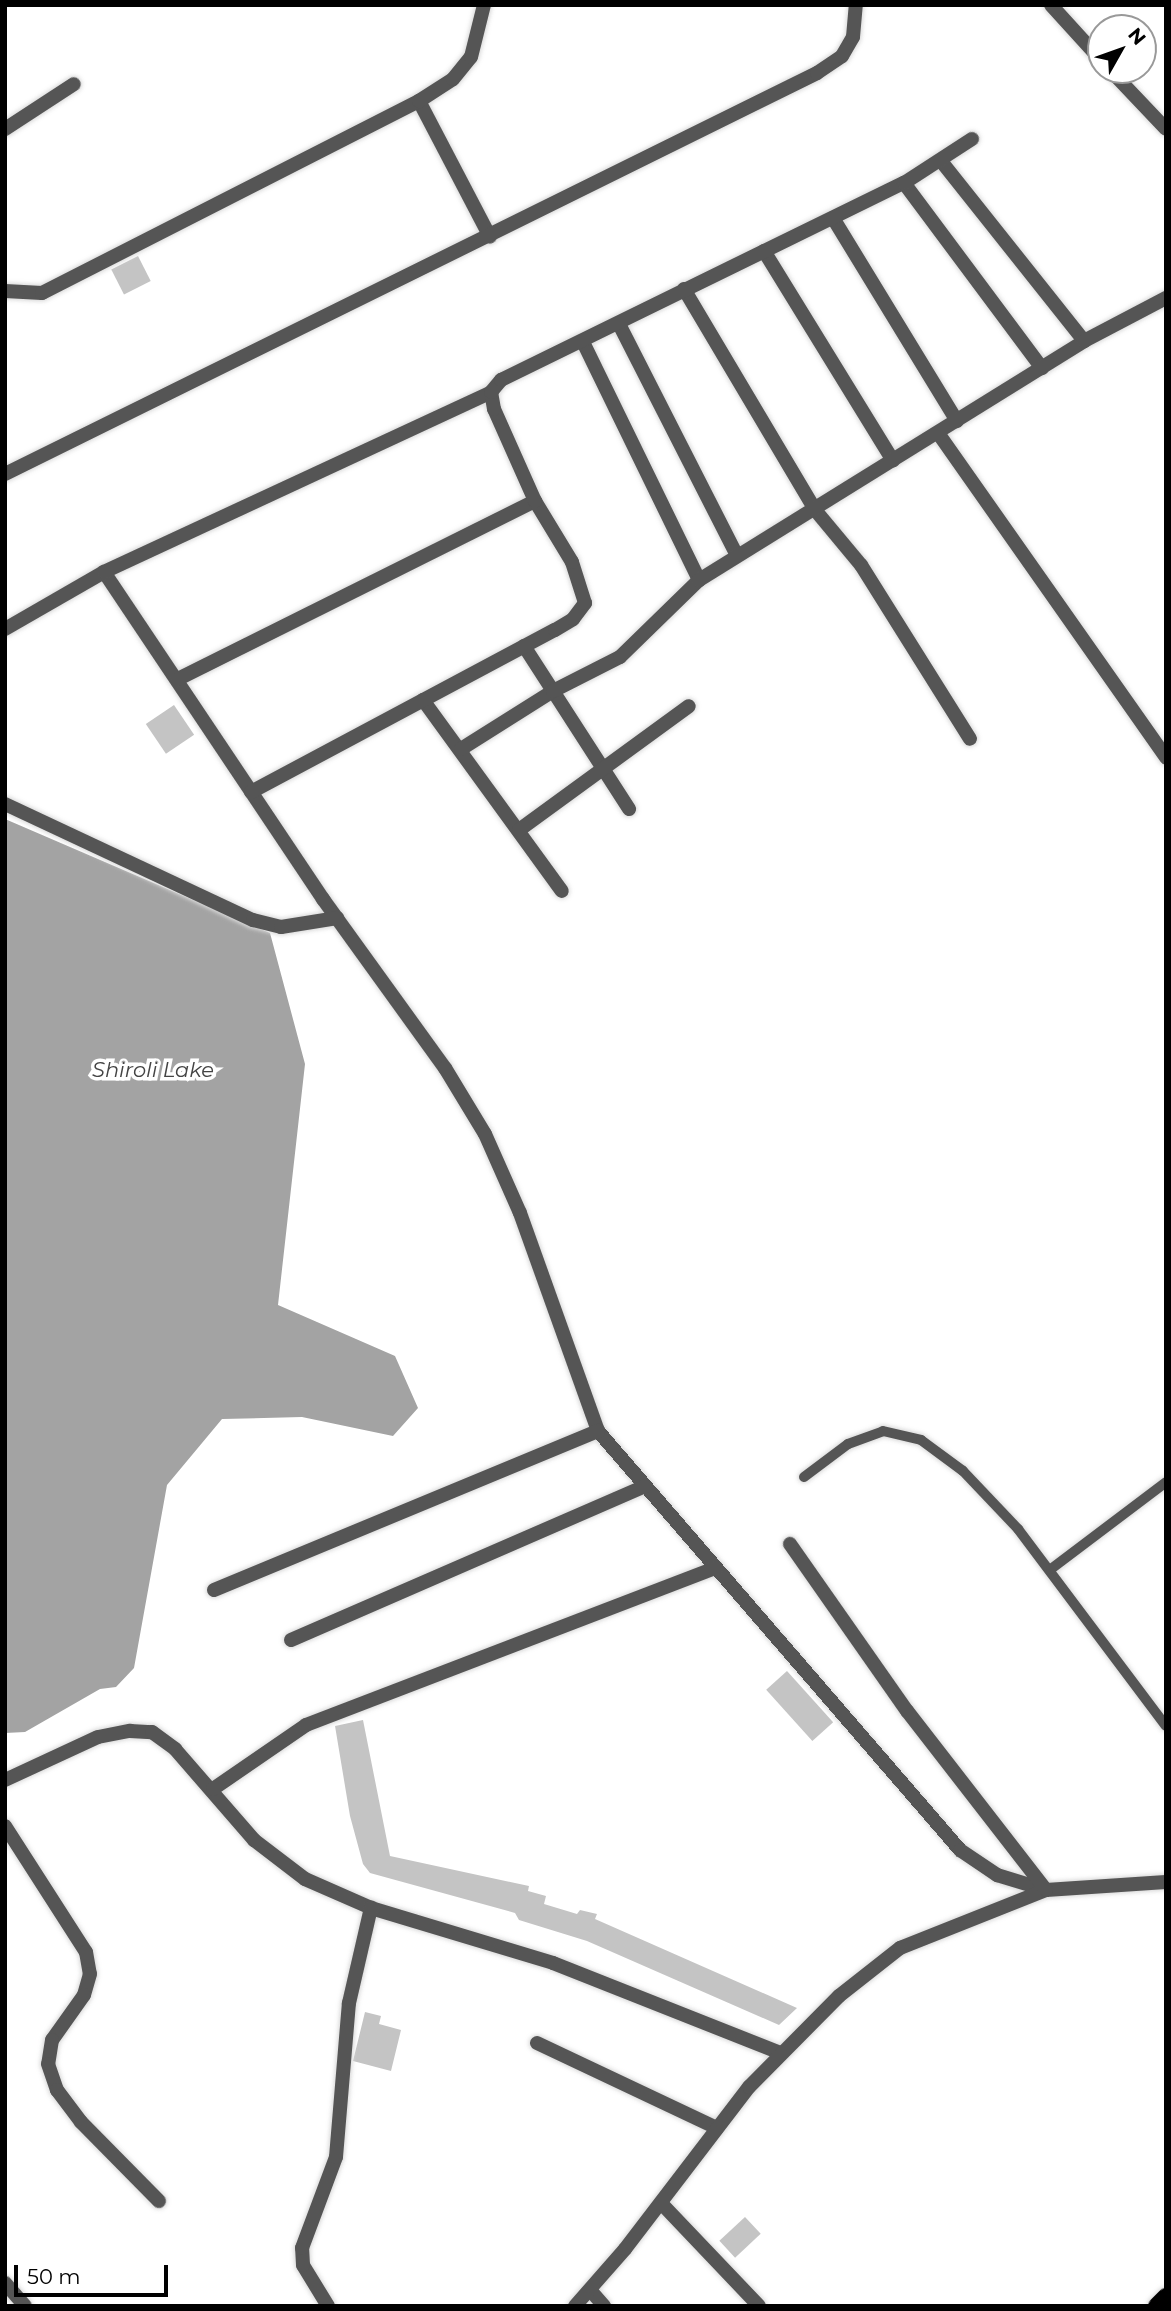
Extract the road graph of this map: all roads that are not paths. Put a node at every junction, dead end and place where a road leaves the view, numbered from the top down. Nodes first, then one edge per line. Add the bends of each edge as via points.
1 (484, 5) edge
2 (856, 5) edge
3 (1051, 5) edge
4 (1087, 45) edge
5 (74, 84) dead end
6 (1123, 84) edge
7 (419, 101) junction
8 (5, 129) edge
9 (1166, 129) edge
10 (972, 139) dead end
11 (942, 161) junction
12 (904, 183) junction
13 (833, 218) junction
14 (490, 237) junction
15 (764, 251) junction
16 (684, 289) junction
17 (5, 290) edge
18 (1166, 298) edge
19 (619, 324) junction
20 (1084, 341) junction
21 (583, 342) junction
22 (1042, 368) junction
23 (491, 392) junction
24 (957, 421) junction
25 (938, 433) junction
26 (893, 461) junction
27 (5, 474) edge
28 (536, 501) junction
29 (816, 511) junction
30 (737, 556) junction
31 (104, 572) junction
32 (699, 580) junction
33 (5, 629) edge
34 (524, 646) junction
35 (178, 679) junction
36 (553, 691) junction
37 (423, 700) junction
38 (689, 706) dead end
39 (970, 739) dead end
40 (461, 749) junction
41 (1166, 758) edge
42 (604, 768) junction
43 (251, 792) junction
44 (5, 804) edge
45 (629, 809) dead end
46 (519, 830) junction
47 (562, 891) dead end
48 (337, 918) junction
49 (598, 1431) junction
50 (804, 1477) dead end
51 (1166, 1482) edge
52 (645, 1486) junction
53 (790, 1544) dead end
54 (716, 1568) junction
55 (1051, 1569) junction
56 (214, 1590) dead end
57 (291, 1640) dead end
58 (1166, 1726) edge
59 (5, 1780) edge
60 (213, 1790) junction
61 (5, 1826) edge
62 (1166, 1882) edge
63 (1046, 1891) junction
64 (371, 1908) junction
65 (537, 2043) dead end
66 (780, 2053) junction
67 (717, 2128) junction
68 (159, 2202) dead end
69 (661, 2203) junction
70 (5, 2283) edge
71 (591, 2291) junction
72 (1166, 2297) edge
73 (25, 2306) edge
74 (328, 2306) edge
75 (575, 2306) edge
76 (604, 2306) edge
77 (759, 2306) edge
78 (1157, 2306) edge

1 - 7 street via 471,57 453,79
2 - 14 street via 853,37 842,56 817,73
3 - 4 street
5 - 8 street
6 - 9 street
7 - 14 street
7 - 17 street via 43,293
10 - 11 street
11 - 12 street
11 - 20 street
12 - 13 street
12 - 22 street
13 - 15 street
13 - 24 street
14 - 27 street
15 - 16 street
15 - 26 street
16 - 19 street
16 - 29 street
18 - 20 street
19 - 21 street
19 - 30 street
20 - 22 street
21 - 23 street via 522,367
21 - 32 street
22 - 24 street
23 - 28 street via 494,409
23 - 31 street
24 - 25 street
25 - 26 street
25 - 41 street
26 - 29 street
28 - 34 street via 572,562 585,603 573,619
28 - 35 street
29 - 30 street
29 - 39 street via 861,565
30 - 32 street
31 - 33 street
31 - 35 street
32 - 36 street via 620,657
34 - 36 street
34 - 37 street
35 - 43 street
36 - 40 street
36 - 42 street
37 - 40 street
37 - 43 street
38 - 42 street
40 - 46 street
42 - 45 street
42 - 46 street
43 - 48 street
44 - 48 street via 253,920 281,927
46 - 47 street
48 - 49 street via 485,1134 520,1213
49 - 52 street
49 - 56 street
50 - 55 lane via 848,1444 883,1431 921,1440 963,1471
51 - 55 lane
52 - 54 street
52 - 57 street
53 - 63 street via 906,1711
54 - 60 street via 306,1725
54 - 63 street via 960,1850 997,1875
55 - 58 lane
59 - 60 street via 99,1737 152,1732 176,1749
60 - 64 street via 254,1840 305,1880
61 - 68 street via 86,1952 90,1975 84,1994 52,2040 48,2064 57,2090 81,2122
62 - 63 street
63 - 66 street via 900,1948 839,1996
64 - 66 street via 553,1963
64 - 74 street via 349,2003 336,2157 302,2248 303,2265
65 - 67 street
66 - 67 street
67 - 69 street
69 - 71 street
69 - 77 street
70 - 73 street
71 - 75 street
71 - 76 street
72 - 78 highway

